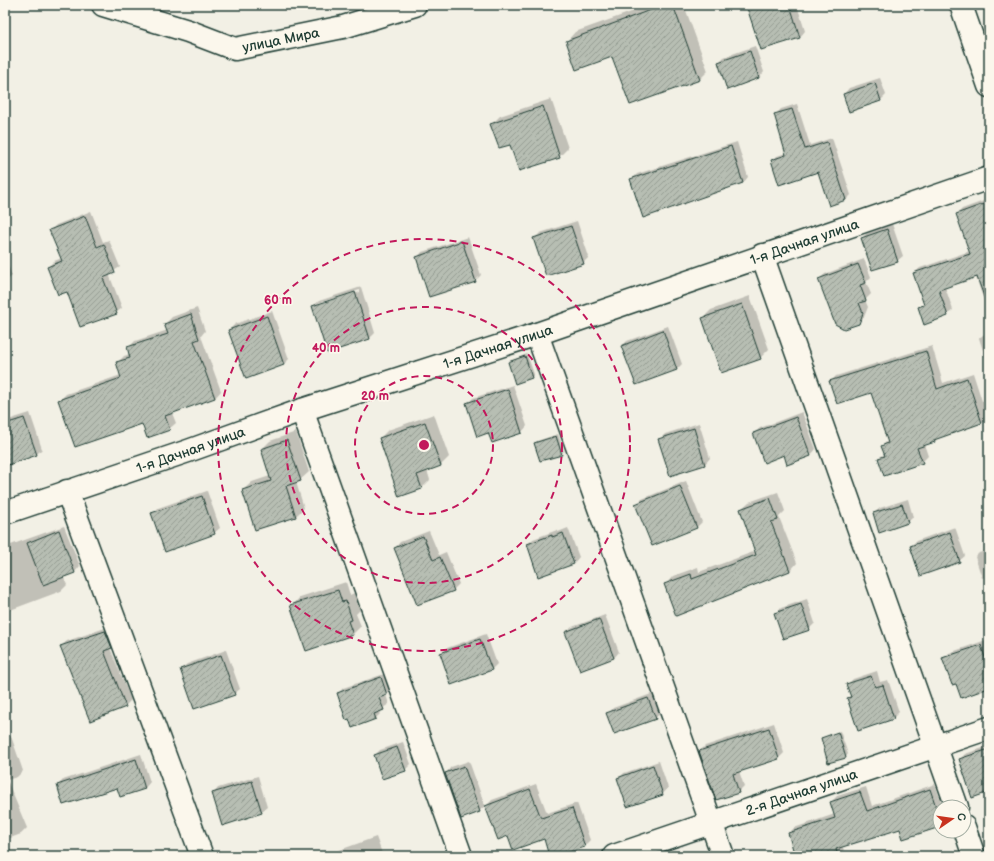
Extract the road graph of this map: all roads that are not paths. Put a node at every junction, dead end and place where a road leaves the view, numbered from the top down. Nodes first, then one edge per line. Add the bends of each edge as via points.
1 (103, 5) edge
2 (415, 5) edge
3 (961, 5) edge
4 (989, 86) edge
5 (989, 178) edge
6 (762, 255) junction
7 (537, 334) junction
8 (302, 410) junction
9 (67, 491) junction
10 (5, 513) edge
11 (989, 728) edge
12 (936, 747) junction
13 (954, 799) edge
14 (711, 822) junction
15 (968, 839) edge
16 (202, 856) edge
17 (461, 856) edge
18 (614, 856) edge
19 (723, 856) edge
20 (974, 856) edge

1 - 2 street, улица Мира via 188,31 235,49 344,27
3 - 4 street
5 - 6 street, 1-я Дачная улица
6 - 7 street, 1-я Дачная улица
6 - 12 street
7 - 8 street, 1-я Дачная улица
7 - 14 street
8 - 9 street, 1-я Дачная улица
8 - 17 street
9 - 10 street, 1-я Дачная улица
9 - 16 street
11 - 12 street, 2-я Дачная улица
12 - 13 street
12 - 14 street, 2-я Дачная улица
14 - 18 street, 2-я Дачная улица
14 - 19 street
15 - 20 street

